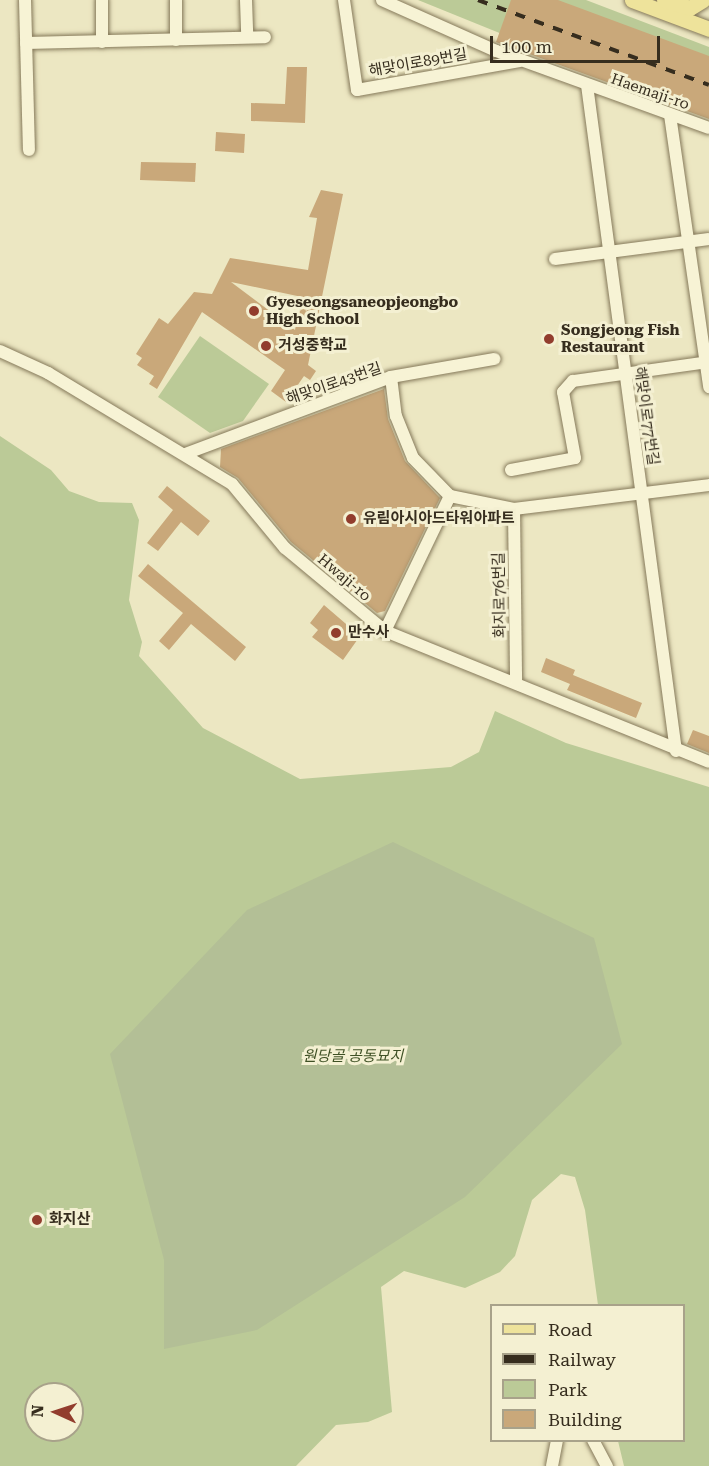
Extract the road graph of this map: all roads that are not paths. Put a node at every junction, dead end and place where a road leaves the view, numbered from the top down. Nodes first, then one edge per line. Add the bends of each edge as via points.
1 (25, 0) edge
2 (102, 0) edge
3 (176, 0) edge
4 (246, 0) edge
5 (344, 0) edge
6 (382, 0) edge
7 (632, 0) edge
8 (664, 0) edge
9 (703, 0) edge
10 (709, 29) edge
11 (247, 37) junction
12 (265, 37) dead end
13 (177, 40) junction
14 (102, 42) junction
15 (26, 43) junction
16 (520, 61) junction
17 (587, 85) junction
18 (670, 115) junction
19 (709, 128) edge
20 (29, 150) dead end
21 (709, 239) edge
22 (688, 242) junction
23 (609, 252) junction
24 (555, 259) dead end
25 (0, 351) edge
26 (494, 359) dead end
27 (707, 362) edge
28 (625, 372) junction
29 (391, 376) junction
30 (709, 387) edge
31 (185, 454) junction
32 (511, 470) dead end
33 (709, 485) edge
34 (641, 493) junction
35 (450, 496) junction
36 (514, 509) junction
37 (385, 631) junction
38 (516, 681) junction
39 (676, 751) junction
40 (709, 762) edge
41 (557, 1442) edge
42 (594, 1442) edge
43 (552, 1466) edge
44 (607, 1466) edge

1 - 15 street
2 - 14 street
3 - 13 street
4 - 11 street
5 - 16 street, 해맞이로89번길 via 357,90
6 - 16 street, Haemaji-ro
7 - 10 main road
8 - 9 main road via 690,8
11 - 12 street
11 - 13 street
13 - 14 street
14 - 15 street
15 - 20 street
16 - 17 street, Haemaji-ro
17 - 18 street, Haemaji-ro
17 - 23 street, 해맞이로77번길
18 - 19 street, Haemaji-ro
18 - 22 street
21 - 22 street
22 - 23 street
22 - 27 street
23 - 24 street
23 - 28 street, 해맞이로77번길
25 - 31 street, Hwaji-ro
26 - 29 street
27 - 28 street
27 - 30 street
28 - 32 street via 573,381 563,392 575,458
28 - 34 street, 해맞이로77번길
29 - 31 street, 해맞이로43번길
29 - 35 street, 해맞이로43번길 via 396,416 414,458
31 - 37 street, Hwaji-ro via 232,484 285,548
33 - 34 street
34 - 36 street
34 - 39 street, 해맞이로77번길
35 - 36 street
35 - 37 street
36 - 38 street, 화지로76번길
37 - 38 street, Hwaji-ro via 447,660
38 - 39 street, Hwaji-ro
39 - 40 street, Hwaji-ro
41 - 43 street
42 - 44 street

